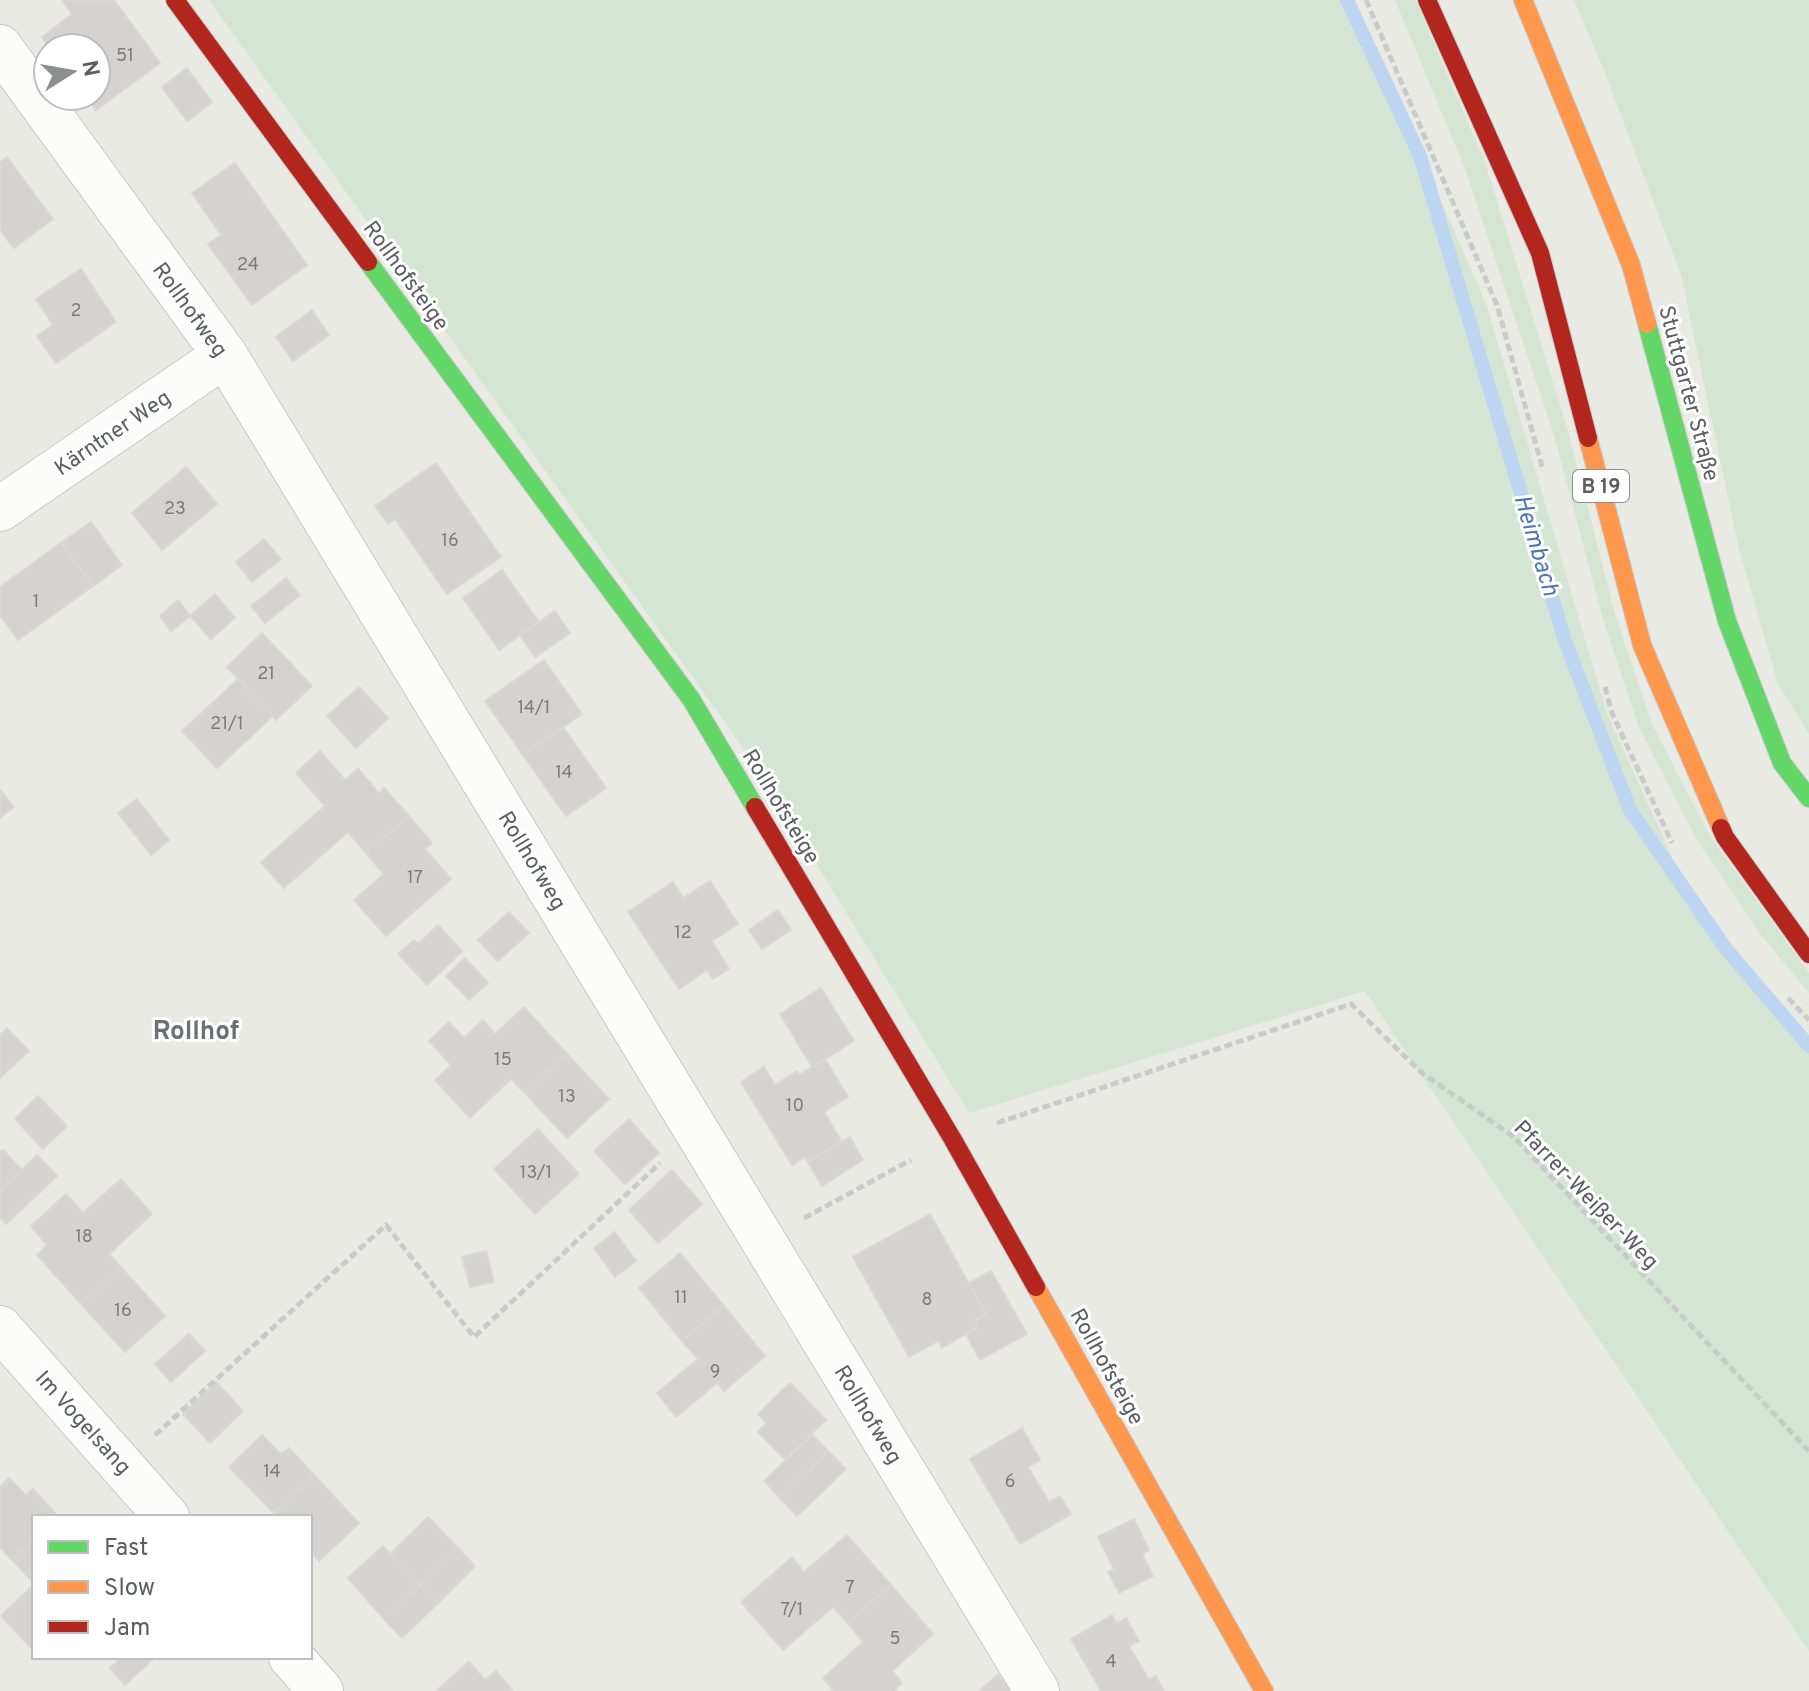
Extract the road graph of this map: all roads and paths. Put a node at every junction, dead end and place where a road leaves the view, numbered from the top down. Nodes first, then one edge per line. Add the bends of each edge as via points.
1 (175, 0) edge
2 (1427, 0) edge
3 (1523, 0) edge
4 (0, 47) edge
5 (225, 355) junction
6 (0, 509) edge
7 (1809, 798) edge
8 (1809, 954) edge
9 (697, 1129) junction
10 (952, 1138) junction
11 (763, 1241) junction
12 (0, 1328) edge
13 (1809, 1451) edge
14 (122, 1465) junction
15 (165, 1515) edge
16 (293, 1659) edge
17 (321, 1691) edge
18 (1037, 1691) edge
19 (1264, 1691) edge

1 - 10 street, Rollhofsteige via 691,699
2 - 8 street, B 19 via 1540,253 1642,645 1725,837
3 - 7 street, Stuttgarter Straße via 1631,265 1727,621 1782,763
4 - 5 street, Rollhofweg
5 - 6 street, Kärntner Weg
5 - 9 street, Rollhofweg
9 - 11 street, Rollhofweg
9 - 14 path via 474,1337 386,1225
10 - 11 path
10 - 13 path, Pfarrer-Weißer-Weg via 1351,1004 1422,1073 1514,1137
10 - 19 street, Rollhofsteige
11 - 18 street, Rollhofweg
12 - 14 street, Im Vogelsang
14 - 15 street, Im Vogelsang
16 - 17 street

